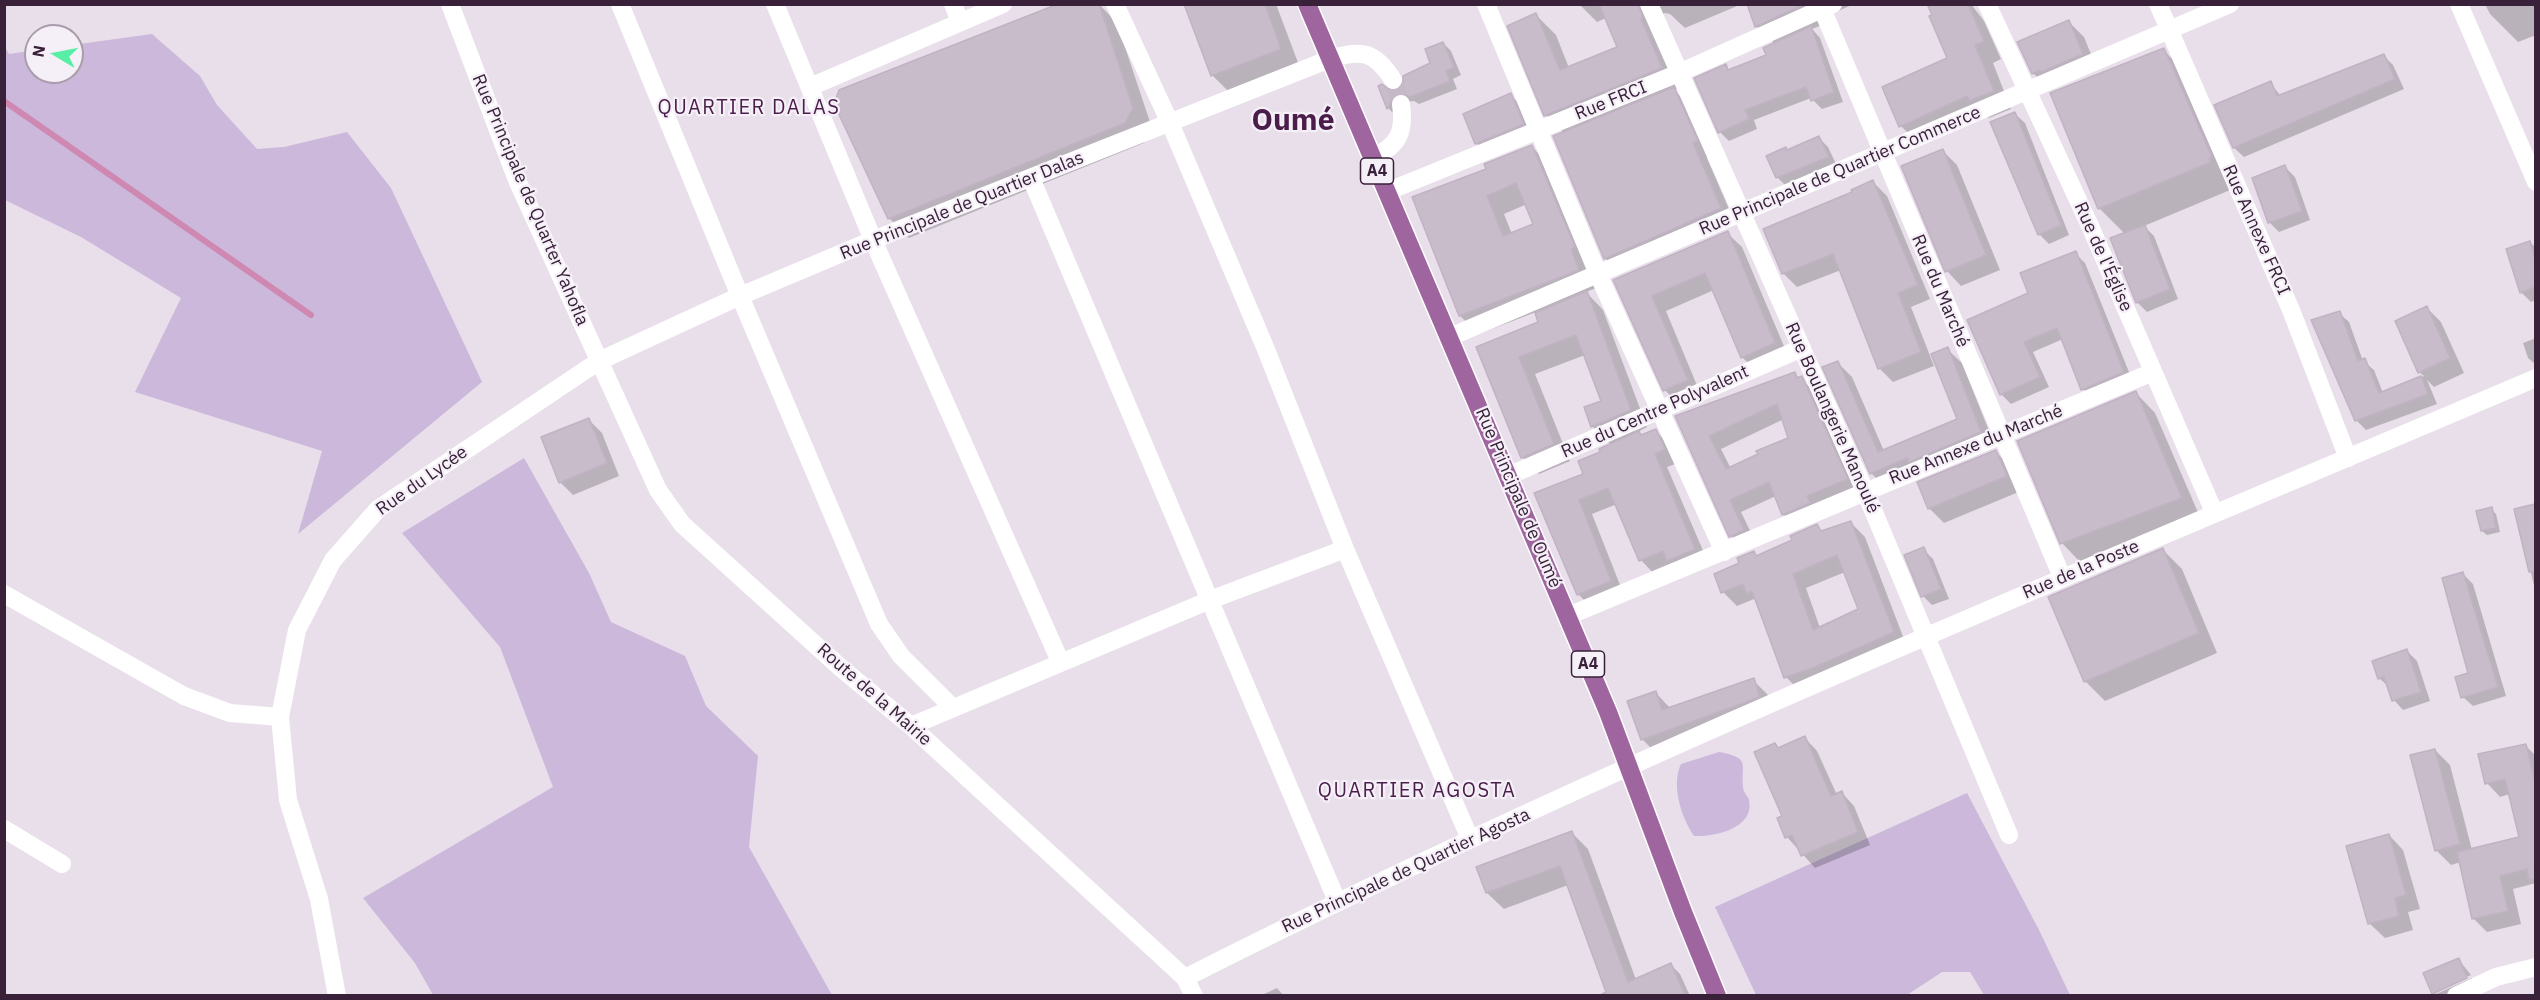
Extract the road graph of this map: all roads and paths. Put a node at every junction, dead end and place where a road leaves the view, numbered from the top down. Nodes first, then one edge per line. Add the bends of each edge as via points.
1 (450, 4) edge
2 (620, 4) edge
3 (775, 4) edge
4 (953, 4) edge
5 (1003, 4) edge
6 (1115, 4) edge
7 (1307, 4) edge
8 (1486, 4) edge
9 (1650, 4) edge
10 (1988, 4) edge
11 (2158, 4) edge
12 (2230, 4) edge
13 (2459, 4) edge
14 (1825, 6) edge
15 (960, 22) junction
16 (2169, 30) junction
17 (1330, 59) junction
18 (1679, 73) junction
19 (1393, 80) tunnel mouth
20 (810, 87) junction
21 (2026, 91) junction
22 (1401, 104) tunnel mouth
23 (1170, 123) junction
24 (1539, 130) junction
25 (1881, 153) junction
26 (1372, 159) junction
27 (1031, 178) junction
28 (2535, 182) edge
29 (1386, 192) junction
30 (1742, 213) junction
31 (873, 240) junction
32 (1598, 274) junction
33 (740, 296) junction
34 (1450, 337) junction
35 (1802, 348) junction
36 (599, 361) junction
37 (2153, 372) junction
38 (2535, 378) edge
39 (1659, 409) junction
40 (2002, 435) junction
41 (2348, 458) junction
42 (1508, 476) junction
43 (1865, 491) junction
44 (2214, 512) junction
45 (1345, 549) junction
46 (1724, 552) junction
47 (2062, 577) junction
48 (4, 594) edge
49 (1210, 600) junction
50 (1568, 616) junction
51 (1925, 638) junction
52 (1060, 661) junction
53 (952, 707) junction
54 (280, 717) junction
55 (911, 726) junction
56 (1628, 767) junction
57 (4, 829) edge
58 (2008, 835) dead end
59 (1470, 839) junction
60 (62, 864) dead end
61 (1337, 901) junction
62 (2535, 967) edge
63 (1185, 978) junction
64 (337, 996) edge
65 (1194, 996) edge
66 (1718, 996) edge
67 (2456, 996) edge

1 - 36 street, Rue Principale de Quarter Yahofla via 517,180
2 - 33 street
3 - 20 street
4 - 15 street
5 - 15 street
6 - 23 street
7 - 17 main road, Rue Principale de Oumé / A4
8 - 24 street
9 - 18 street, Rue Boulangerie Manoulé
10 - 21 street, Rue de l'Église
11 - 16 street, Rue Annexe FRCI
12 - 16 street, Rue Principale de Quartier Commerce
13 - 28 street
14 - 18 street, Rue FRCI
14 - 25 street, Rue du Marché
15 - 20 street
16 - 21 street, Rue Principale de Quartier Commerce
16 - 41 street, Rue Annexe FRCI via 2291,310
17 - 19 street, Rue Principale de Quartier Dalas via 1354,53 1373,56
17 - 23 street, Rue Principale de Quartier Dalas
17 - 26 main road, Rue Principale de Oumé / A4
18 - 24 street, Rue FRCI
18 - 30 street, Rue Boulangerie Manoulé
20 - 31 street
21 - 25 street, Rue Principale de Quartier Commerce
21 - 37 street, Rue de l'Église
22 - 26 street via 1404,126 1398,138
23 - 27 street, Rue Principale de Quartier Dalas
23 - 45 street
24 - 29 street, Rue FRCI
24 - 32 street
25 - 30 street, Rue Principale de Quartier Commerce
25 - 40 street, Rue du Marché
26 - 29 main road, Rue Principale de Oumé / A4
27 - 31 street, Rue Principale de Quartier Dalas
27 - 49 street
29 - 34 main road, Rue Principale de Oumé / A4
30 - 32 street, Rue Principale de Quartier Commerce
30 - 35 street, Rue Boulangerie Manoulé
31 - 33 street, Rue Principale de Quartier Dalas
31 - 52 street
32 - 34 street, Rue Principale de Quartier Commerce
32 - 39 street
33 - 36 street, Rue Principale de Quartier Dalas
33 - 53 street via 879,624 901,656
34 - 42 main road, Rue Principale de Oumé / A4
35 - 39 street, Rue du Centre Polyvalent
35 - 43 street, Rue Boulangerie Manoulé
36 - 54 street, Rue du Lycée via 378,509 333,560 297,630
36 - 55 street, Route de la Mairie via 658,490 682,524
37 - 40 street, Rue Annexe du Marché
37 - 44 street, Rue de l'Église
38 - 41 street, Rue de la Poste
39 - 42 street, Rue du Centre Polyvalent
39 - 46 street
40 - 43 street, Rue Annexe du Marché
40 - 47 street, Rue du Marché
41 - 44 street, Rue de la Poste
42 - 50 main road, Rue Principale de Oumé / A4
43 - 46 street, Rue Annexe du Marché
43 - 51 street, Rue Boulangerie Manoulé
44 - 47 street, Rue de la Poste
45 - 49 street
45 - 59 street
46 - 50 street, Rue Annexe du Marché
47 - 51 street, Rue de la Poste
48 - 54 street via 184,696 230,714
49 - 52 street
49 - 61 street
50 - 56 main road, Rue Principale de Oumé / A4
51 - 56 street, Rue de la Poste
51 - 58 street, Rue Boulangerie Manoulé
52 - 53 street
53 - 55 street
54 - 64 street, Rue du Lycée via 288,800 318,899
55 - 63 street, Route de la Mairie
56 - 59 street, Rue Principale de Quartier Agosta
56 - 66 main road, Rue Principale de Oumé / A4
57 - 60 street
59 - 61 street, Rue Principale de Quartier Agosta
61 - 63 street, Rue Principale de Quartier Agosta
62 - 67 street via 2496,977
63 - 65 street, Route de la Mairie

